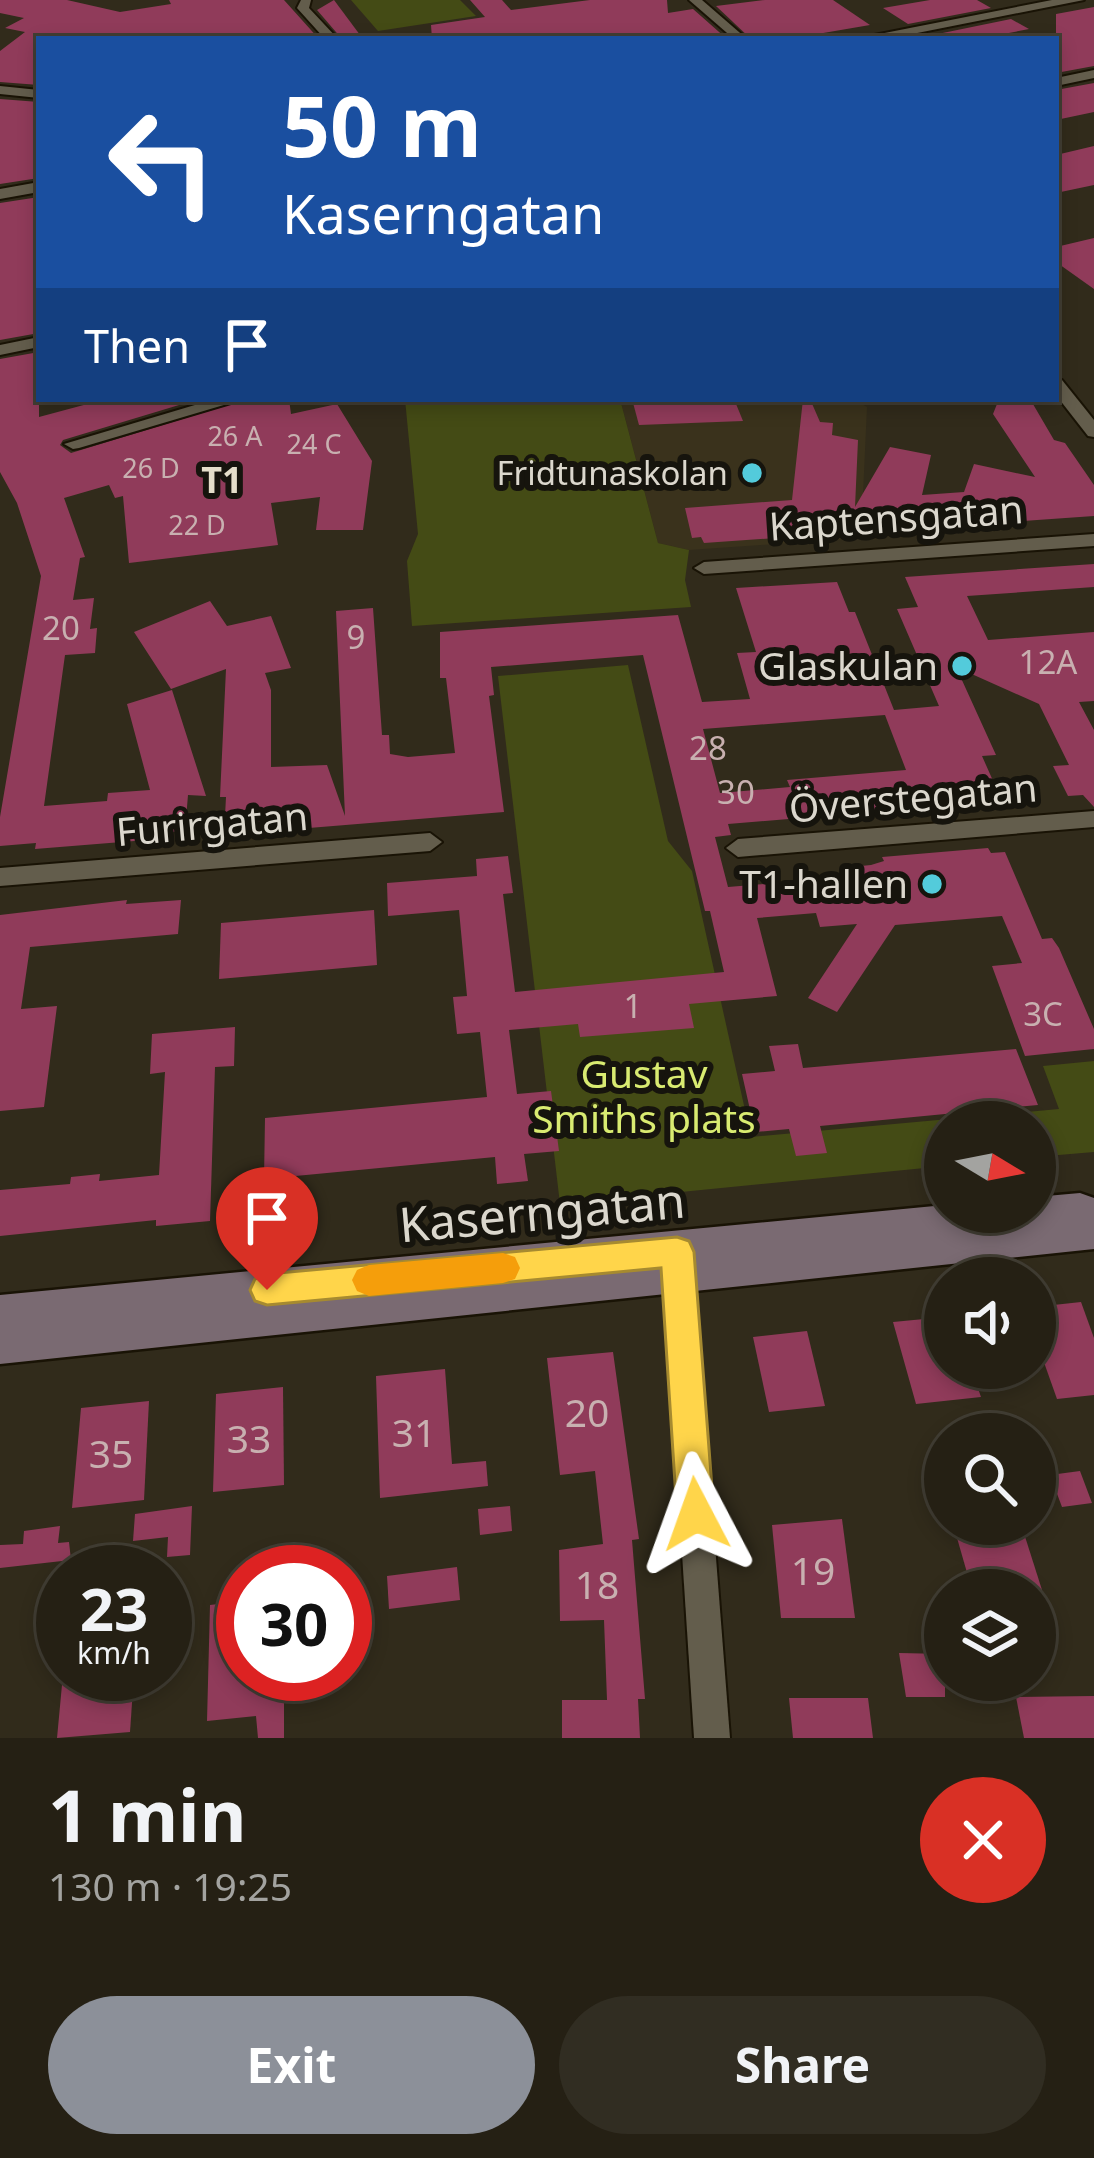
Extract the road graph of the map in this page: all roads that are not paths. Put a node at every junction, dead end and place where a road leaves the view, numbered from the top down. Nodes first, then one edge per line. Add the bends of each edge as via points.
1 (695, 0) edge
2 (1067, 1) edge
3 (306, 2) edge
4 (329, 36) edge
5 (737, 36) edge
6 (878, 36) edge
7 (1094, 74) edge
8 (1059, 81) edge
9 (0, 90) edge
10 (36, 94) edge
11 (36, 188) edge
12 (0, 194) edge
13 (36, 343) edge
14 (0, 350) edge
15 (1059, 388) edge
16 (224, 402) edge
17 (1094, 432) edge
18 (73, 445) dead end
19 (1094, 540) edge
20 (704, 568) dead end
21 (1094, 819) edge
22 (430, 842) dead end
23 (738, 848) dead end
24 (0, 877) edge
25 (1094, 1208) edge
26 (1094, 1231) edge
27 (678, 1264) junction
28 (0, 1315) edge
29 (0, 1344) edge
30 (712, 1738) edge

1 - 5 street
2 - 6 street
3 - 4 street
7 - 8 street
9 - 10 street
11 - 12 street
13 - 14 street
15 - 17 street
16 - 18 street
19 - 20 street, Kaptensgatan
21 - 23 street, Överstegatan
22 - 24 street, Furirgatan
25 - 27 main road, Kaserngatan
26 - 27 main road, Kaserngatan
27 - 28 main road, Kaserngatan
27 - 29 main road, Kaserngatan
27 - 30 street

